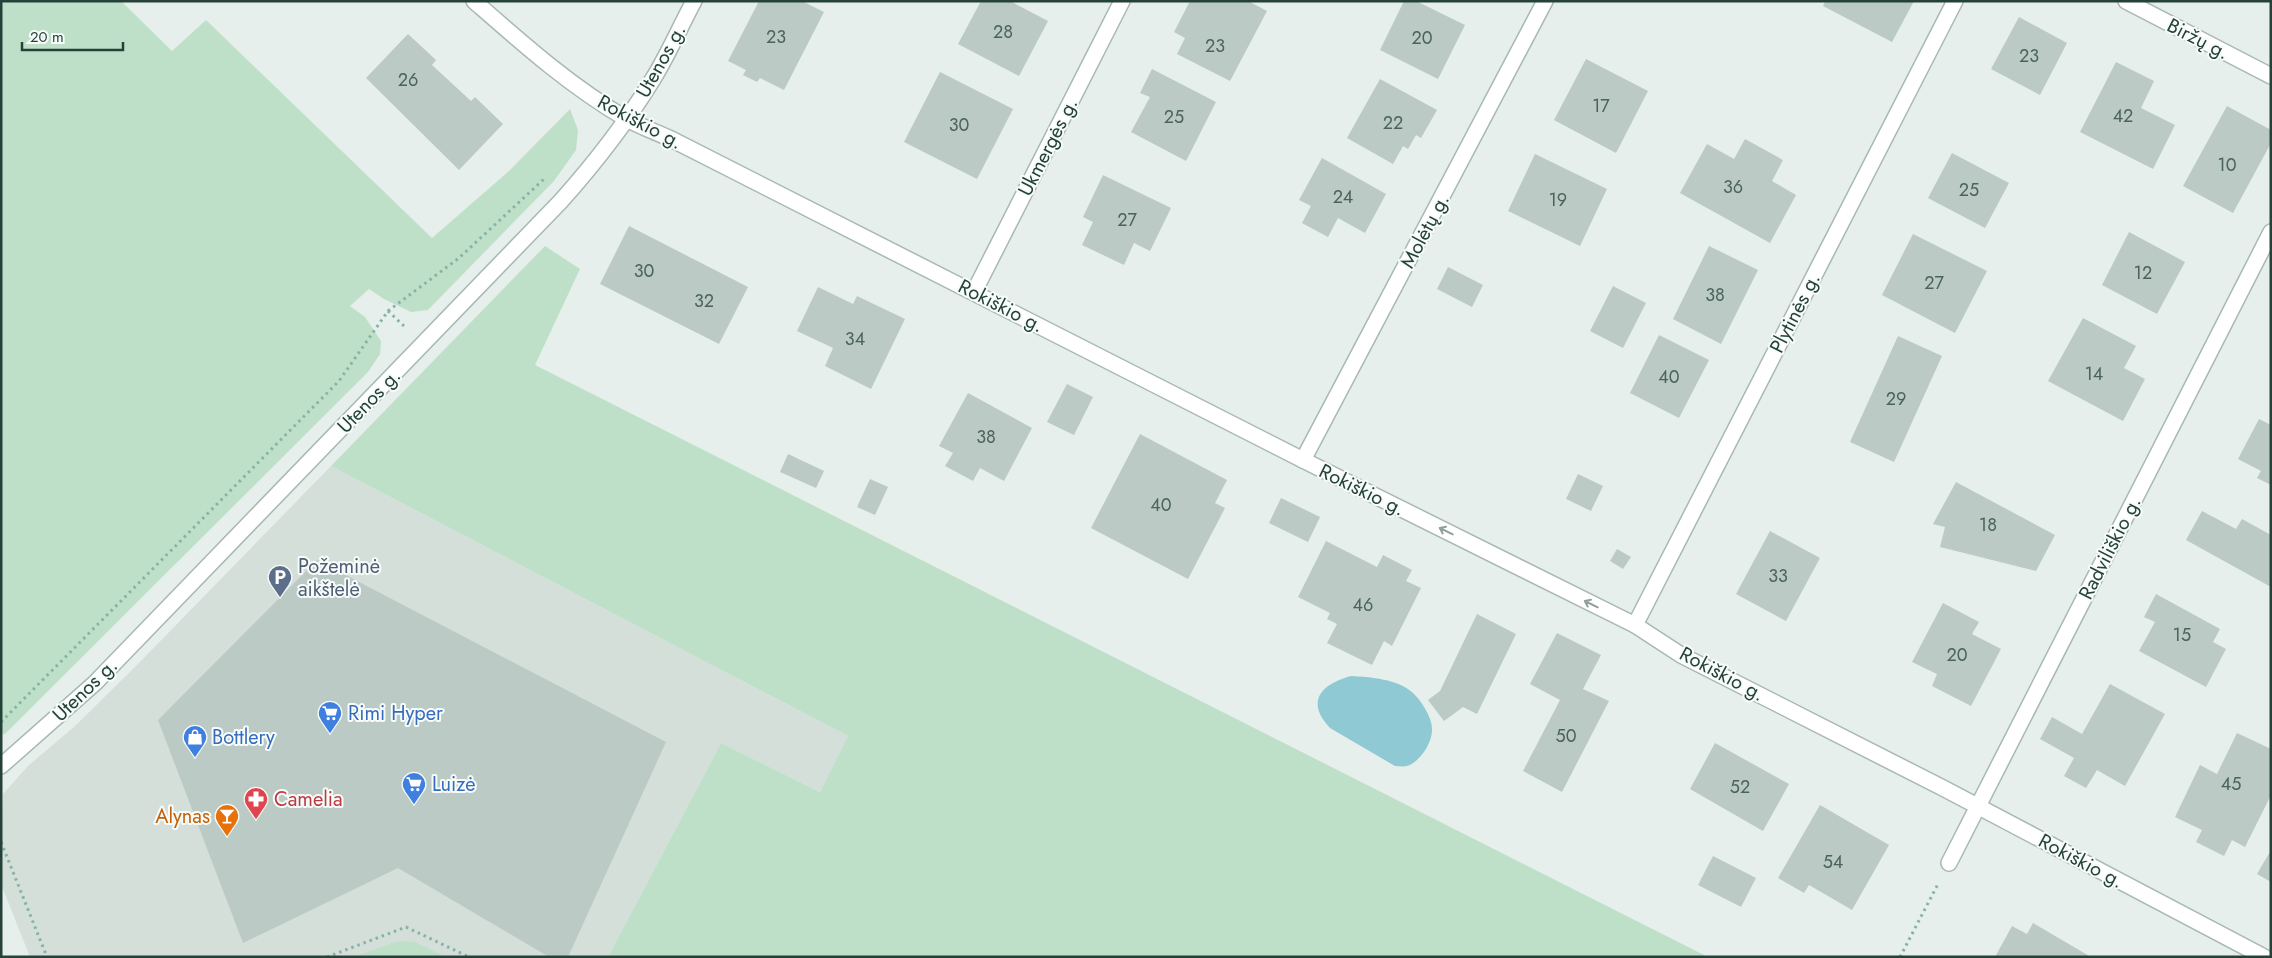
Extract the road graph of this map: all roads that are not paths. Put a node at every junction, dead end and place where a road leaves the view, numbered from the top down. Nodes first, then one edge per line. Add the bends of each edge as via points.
1 (474, 1) edge
2 (694, 1) edge
3 (1122, 1) edge
4 (1546, 1) edge
5 (1955, 1) edge
6 (2126, 1) edge
7 (2271, 76) edge
8 (627, 119) junction
9 (2271, 232) edge
10 (974, 292) junction
11 (1303, 460) junction
12 (1635, 625) junction
13 (1, 766) edge
14 (1979, 807) junction
15 (1949, 863) road end
16 (2264, 957) edge

1 - 8 street, Rokiškio g. via 534,54 588,95
2 - 8 street, Utenos g. via 654,78
3 - 10 street, Ukmergės g.
4 - 11 street, Molėtų g.
5 - 12 street, Plytinės g.
6 - 7 street, Biržų g.
8 - 10 street, Rokiškio g.
8 - 13 street, Utenos g. via 561,201 304,468 95,683
9 - 14 street, Radviliškio g.
10 - 11 street, Rokiškio g.
12 -> 11 street, Rokiškio g.
12 - 14 street, Rokiškio g. via 1681,654
14 - 15 street, Radviliškio g.
14 - 16 street, Rokiškio g.

